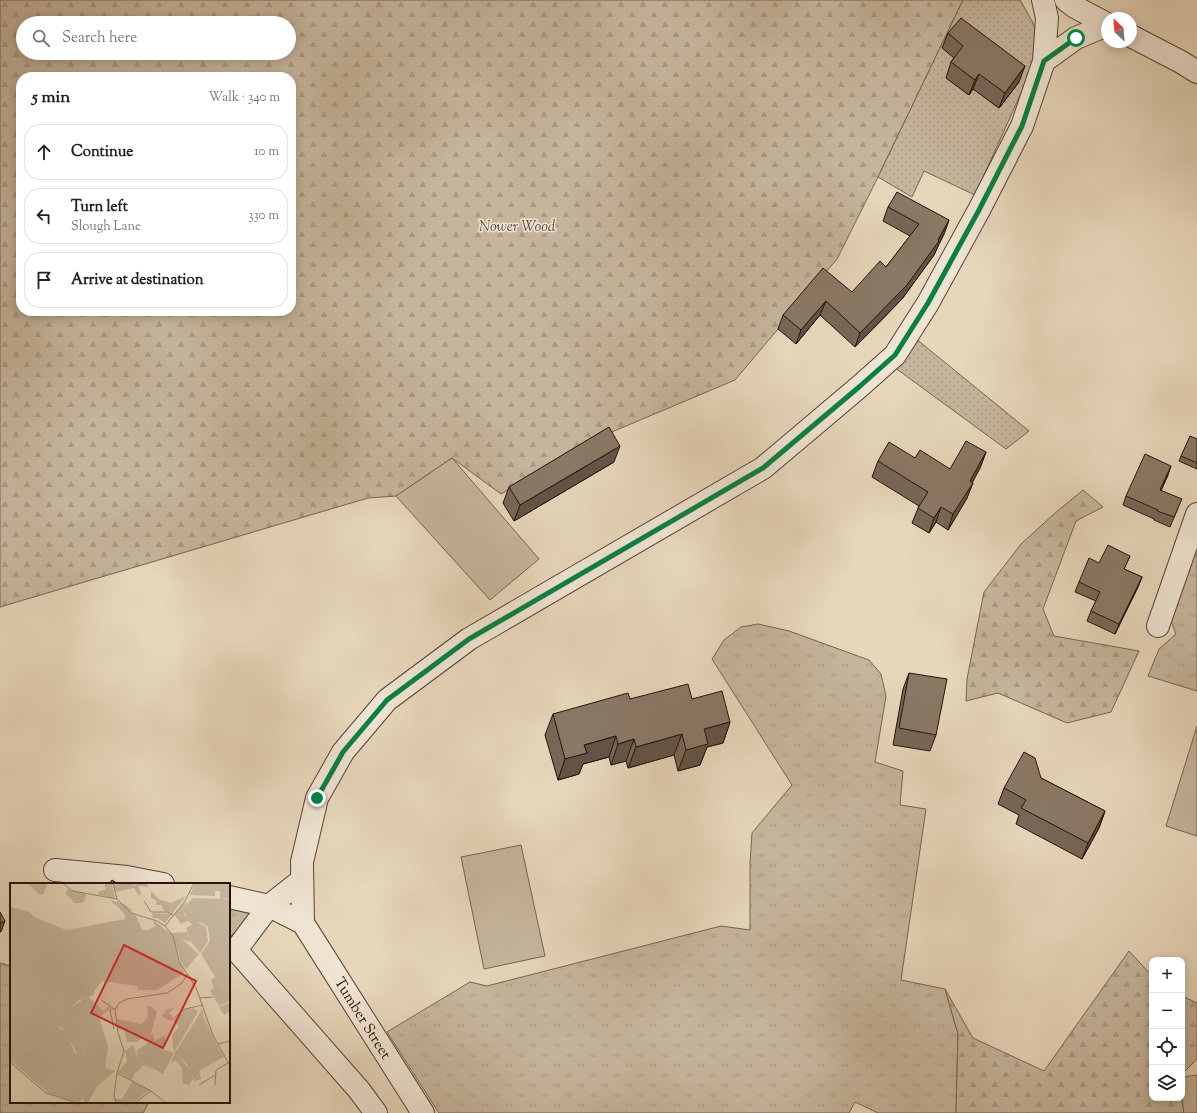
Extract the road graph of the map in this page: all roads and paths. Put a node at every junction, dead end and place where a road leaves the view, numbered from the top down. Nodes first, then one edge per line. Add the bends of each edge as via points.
1 (1043, 0) edge
2 (1066, 0) edge
3 (1101, 22) edge
4 (1101, 28) edge
5 (1137, 39) edge
6 (1044, 61) junction
7 (1197, 72) edge
8 (1197, 514) edge
9 (1158, 626) dead end
10 (55, 870) dead end
11 (302, 880) junction
12 (158, 883) edge
13 (230, 897) edge
14 (269, 906) junction
15 (303, 923) junction
16 (376, 1113) edge
17 (423, 1113) edge

1 - 6 street via 1048,18
2 - 3 street
4 - 6 street via 1076,38
5 - 7 street
6 - 11 street via 1022,126 928,303 895,355 763,468 469,639 387,700 343,752 317,798 302,862
8 - 9 street
10 - 12 street via 127,877
11 - 14 street
11 - 15 street
13 - 14 street
14 - 15 street
14 - 16 street via 236,950 359,1090
15 - 17 street, Tumber Street

